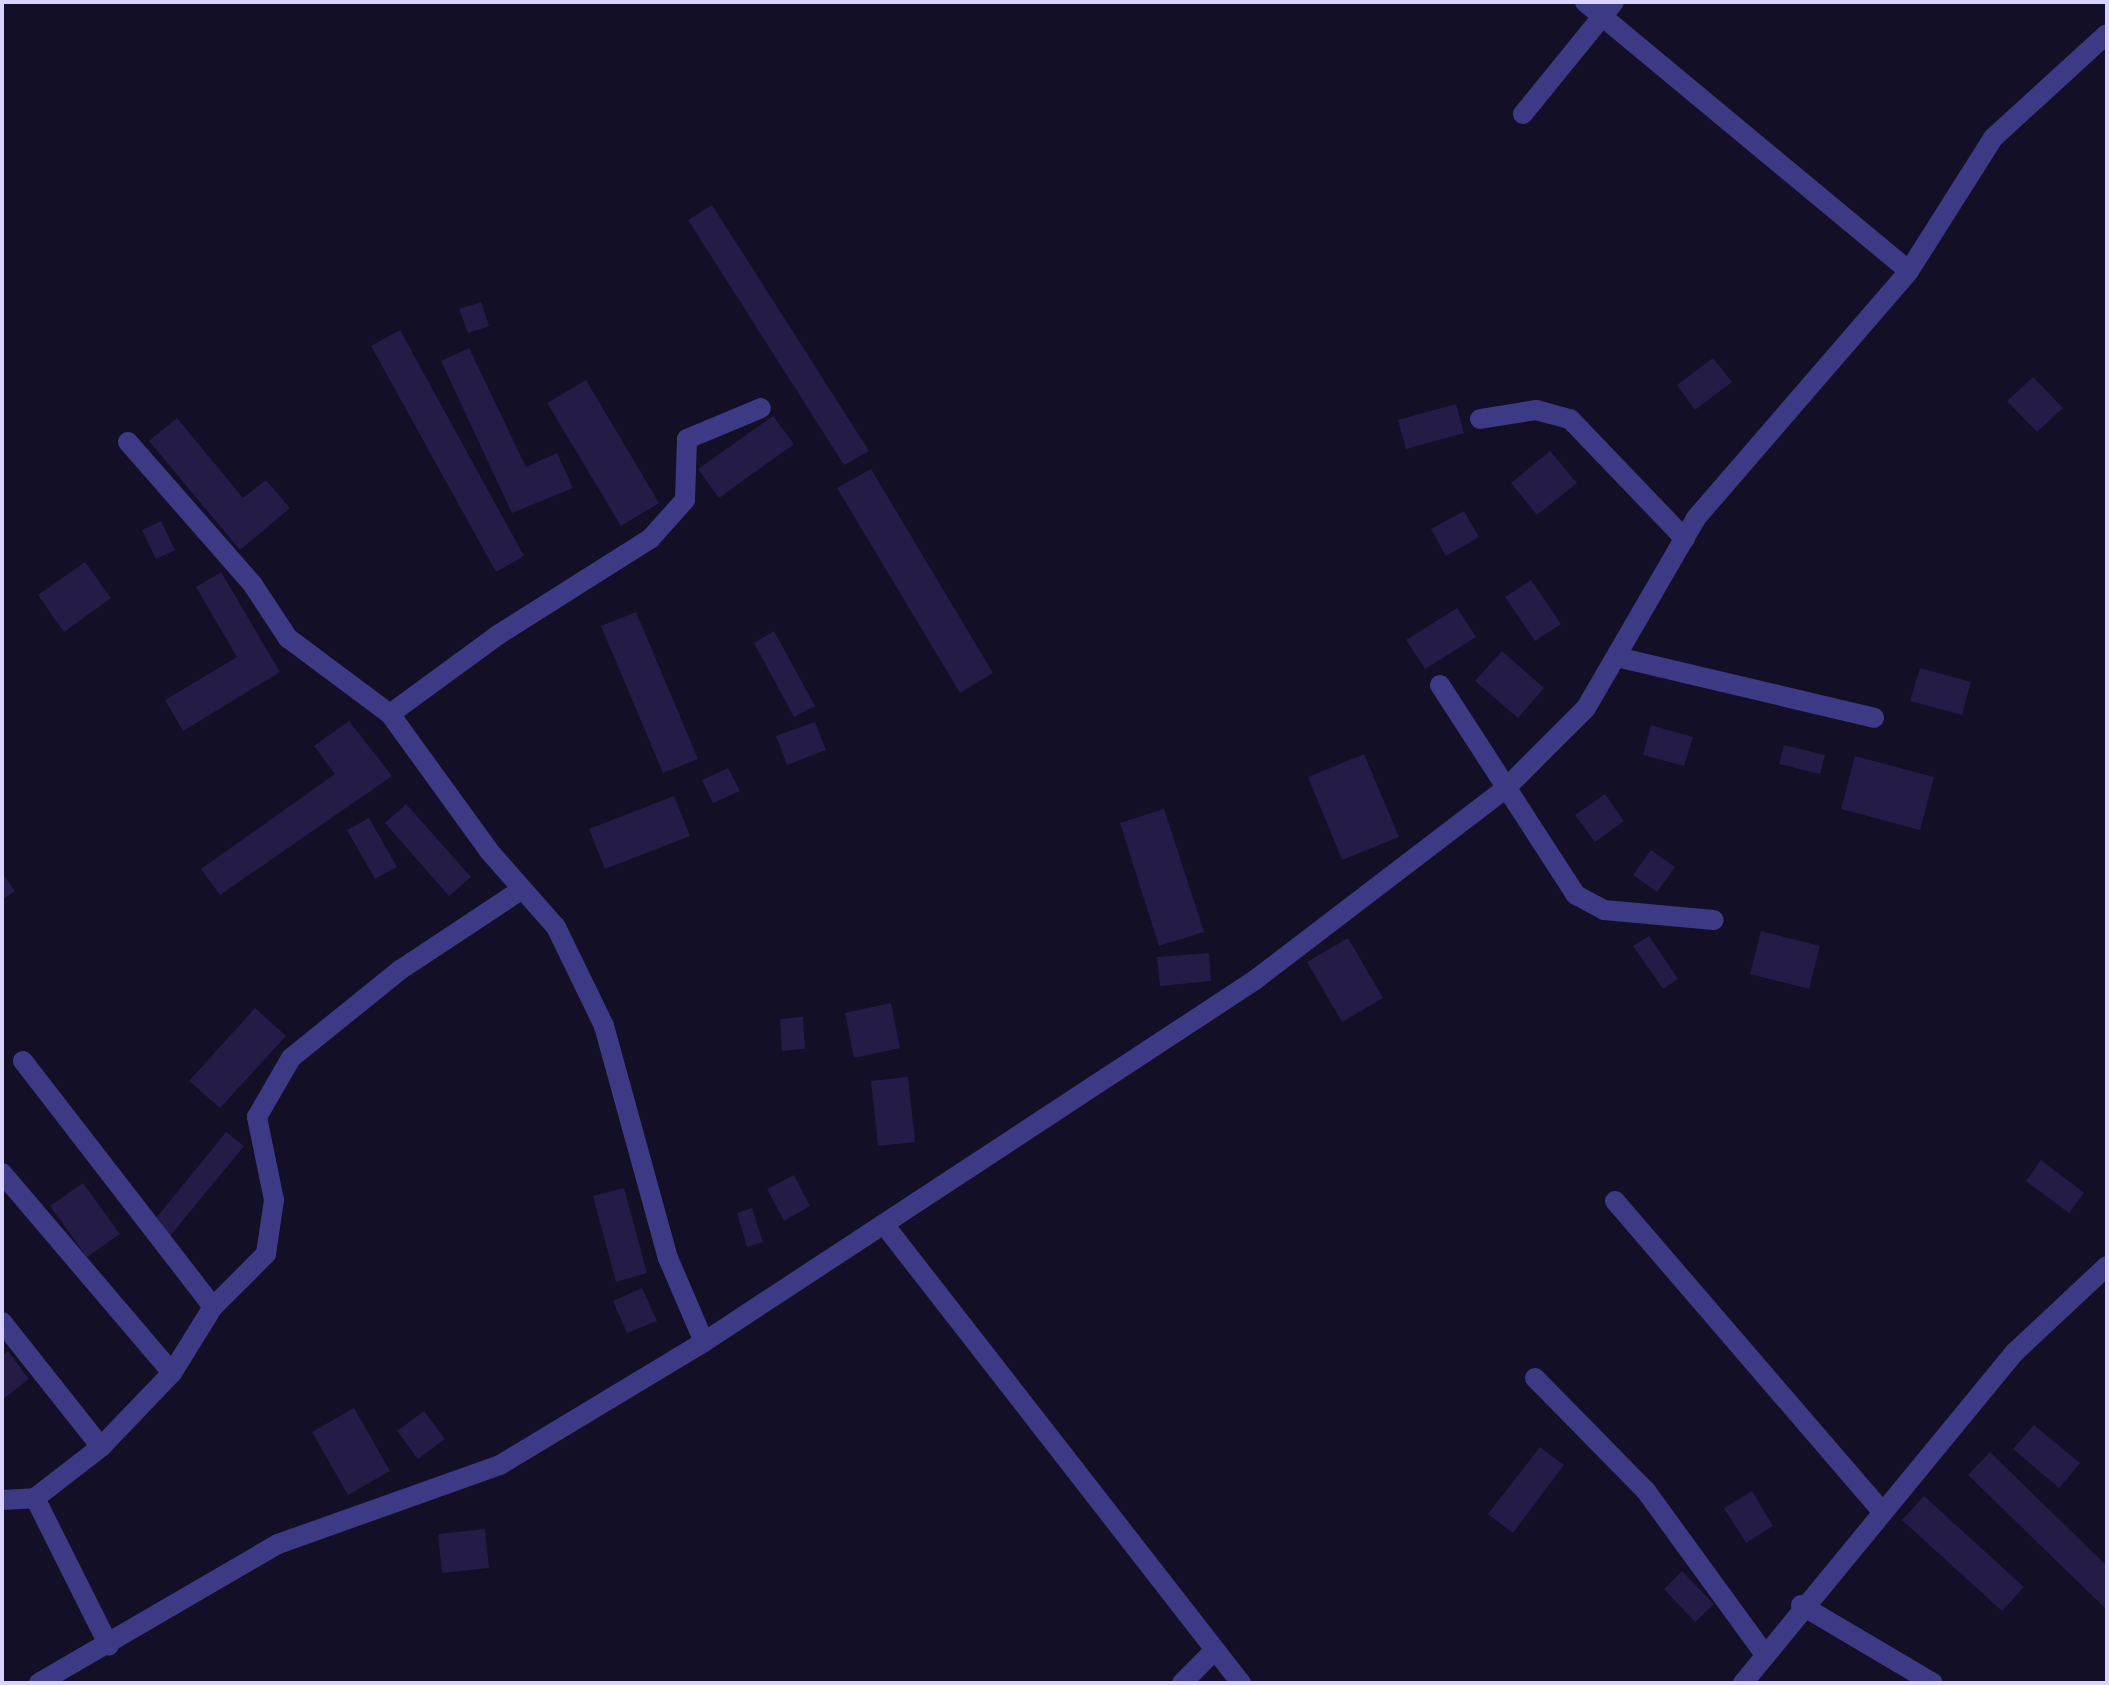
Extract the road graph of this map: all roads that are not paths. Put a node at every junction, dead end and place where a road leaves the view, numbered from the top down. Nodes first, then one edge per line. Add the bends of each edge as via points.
1 (1585, 2) edge
2 (1608, 9) edge
3 (2107, 34) edge
4 (1523, 114) dead end
5 (1909, 271) junction
6 (761, 408) dead end
7 (1480, 419) dead end
8 (128, 442) dead end
9 (1685, 539) junction
10 (1621, 658) junction
11 (1440, 685) dead end
12 (390, 714) junction
13 (1874, 718) dead end
14 (1506, 788) junction
15 (521, 890) junction
16 (1714, 920) dead end
17 (23, 1061) dead end
18 (2, 1173) edge
19 (1615, 1201) dead end
20 (886, 1227) junction
21 (2107, 1266) edge
22 (213, 1307) junction
23 (2, 1322) edge
24 (704, 1342) junction
25 (172, 1373) junction
26 (1535, 1378) dead end
27 (101, 1447) junction
28 (35, 1498) junction
29 (2, 1500) edge
30 (1880, 1509) junction
31 (1801, 1605) junction
32 (109, 1646) junction
33 (1214, 1651) junction
34 (1763, 1652) junction
35 (39, 1683) edge
36 (1182, 1683) edge
37 (1241, 1683) edge
38 (1743, 1683) edge
39 (1933, 1683) edge

1 - 2 street
2 - 4 street
2 - 5 street
3 - 5 street via 1993,138
5 - 9 street
6 - 12 street via 687,439 685,500 650,539 498,635
7 - 9 street via 1536,410 1570,419
8 - 12 street via 253,585 288,638
9 - 10 street
10 - 13 street
10 - 14 street via 1586,708
11 - 14 street
12 - 15 street
14 - 16 street via 1576,895 1604,910
14 - 20 street via 1255,980
15 - 22 street via 400,970 291,1058 257,1117 274,1200 266,1254
15 - 24 street via 556,927 587,983 668,1258
17 - 22 street
18 - 25 street
19 - 30 street
20 - 24 street
20 - 33 street
21 - 30 street via 2015,1352
22 - 25 street
23 - 27 street
24 - 32 street via 500,1465 278,1544
25 - 27 street
26 - 34 street via 1646,1491
27 - 28 street
28 - 29 street
28 - 32 street
30 - 31 street
31 - 34 street
31 - 39 street
32 - 35 street
33 - 36 street
33 - 37 street
34 - 38 street

